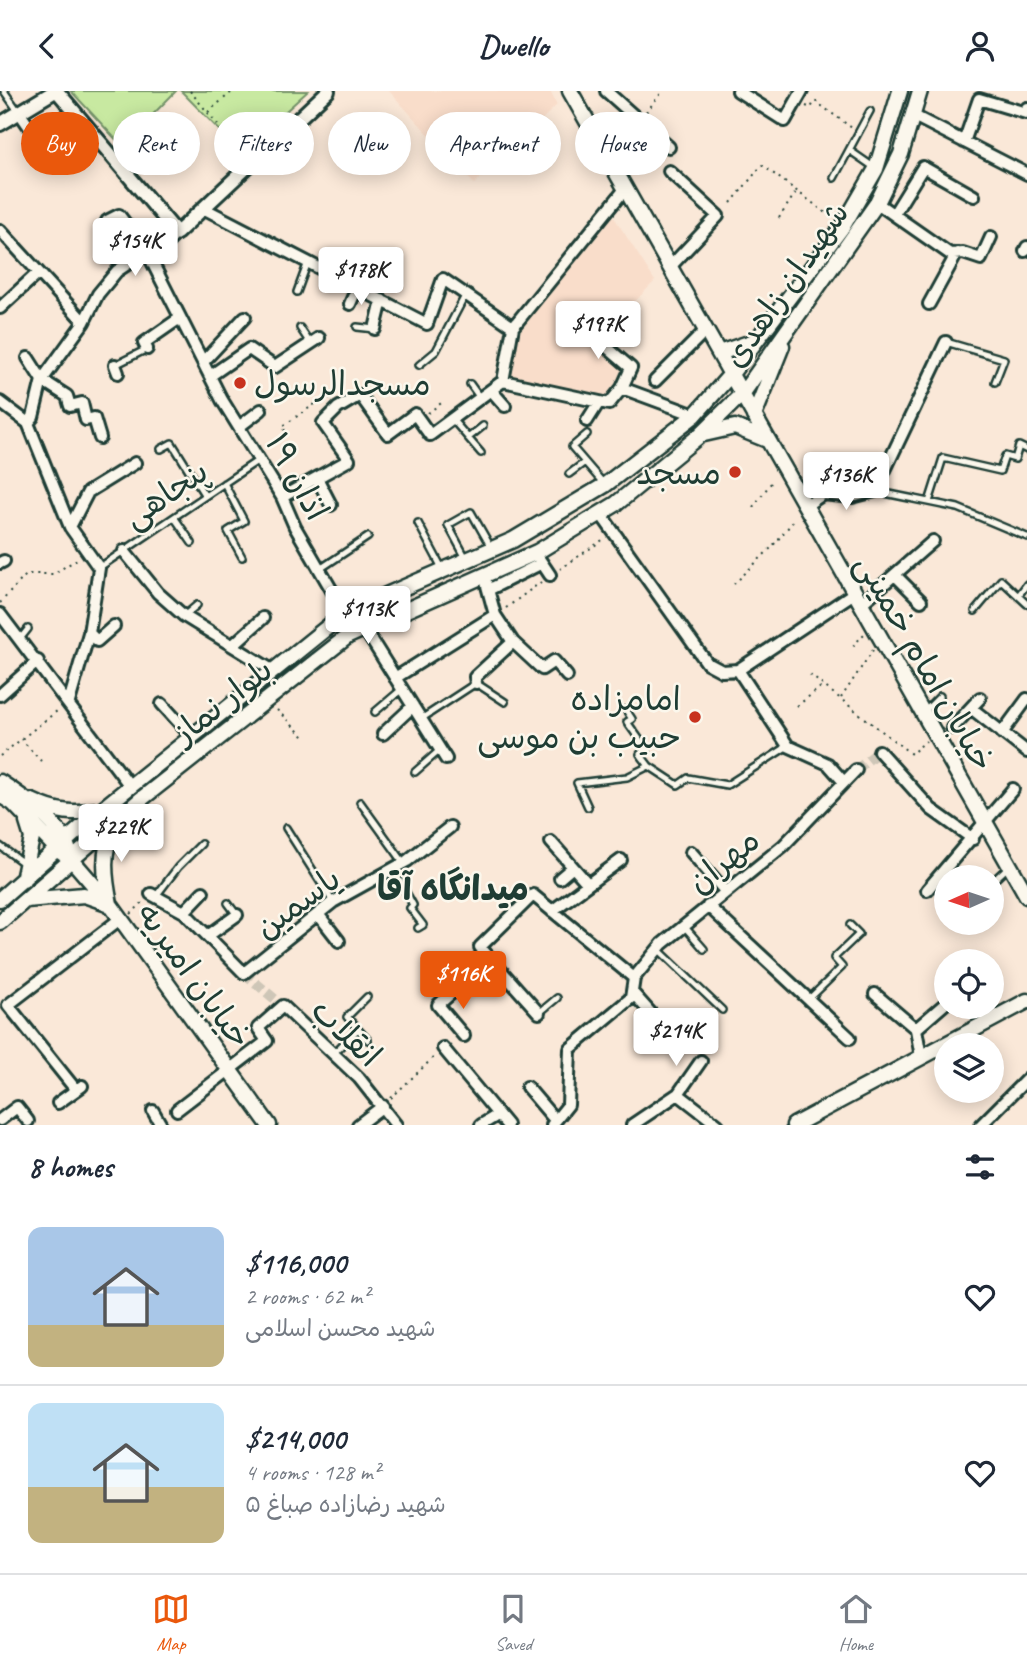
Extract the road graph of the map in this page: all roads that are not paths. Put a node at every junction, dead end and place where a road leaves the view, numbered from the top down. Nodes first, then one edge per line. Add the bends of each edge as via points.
1 (4, 91) edge
2 (56, 91) edge
3 (328, 91) edge
4 (570, 91) edge
5 (606, 91) edge
6 (738, 91) edge
7 (900, 91) edge
8 (920, 91) edge
9 (799, 96) edge
10 (1027, 108) edge
11 (870, 111) dead end
12 (19, 112) junction
13 (629, 112) edge
14 (21, 115) edge
15 (912, 115) junction
16 (0, 124) edge
17 (964, 142) junction
18 (849, 150) junction
19 (876, 169) junction
20 (670, 172) edge
21 (1027, 174) edge
22 (834, 178) dead end
23 (625, 189) junction
24 (974, 196) dead end
25 (877, 202) junction
26 (203, 208) junction
27 (894, 214) junction
28 (107, 221) dead end
29 (0, 230) edge
30 (177, 233) junction
31 (991, 237) dead end
32 (147, 251) junction
33 (957, 253) junction
34 (308, 262) junction
35 (670, 267) junction
36 (38, 273) junction
37 (357, 288) junction
38 (298, 292) dead end
39 (466, 294) junction
40 (382, 300) junction
41 (350, 304) dead end
42 (929, 304) dead end
43 (781, 307) junction
44 (0, 308) edge
45 (245, 317) dead end
46 (180, 318) junction
47 (792, 320) junction
48 (83, 322) junction
49 (357, 327) dead end
50 (513, 327) junction
51 (300, 328) dead end
52 (375, 329) joint
53 (706, 330) junction
54 (588, 331) dead end
55 (315, 340) joint
56 (754, 341) junction
57 (946, 341) joint
58 (148, 349) joint
59 (719, 353) junction
60 (28, 358) dead end
61 (203, 362) junction
62 (419, 365) dead end
63 (117, 369) dead end
64 (731, 374) junction
65 (210, 376) junction
66 (41, 380) junction
67 (503, 381) junction
68 (655, 381) dead end
69 (995, 382) dead end
70 (470, 384) dead end
71 (622, 388) junction
72 (491, 390) junction
73 (743, 393) junction
74 (480, 398) junction
75 (599, 402) junction
76 (0, 403) edge
77 (505, 406) dead end
78 (261, 410) dead end
79 (695, 415) junction
80 (754, 416) junction
81 (452, 419) junction
82 (587, 421) dead end
83 (28, 423) junction
84 (240, 426) junction
85 (483, 426) dead end
86 (587, 433) dead end
87 (671, 433) junction
88 (699, 436) junction
89 (100, 438) dead end
90 (468, 438) junction
91 (768, 440) junction
92 (161, 449) dead end
93 (682, 449) junction
94 (1027, 450) edge
95 (481, 453) dead end
96 (260, 459) junction
97 (585, 462) junction
98 (135, 463) dead end
99 (569, 474) dead end
100 (317, 478) junction
101 (224, 483) junction
102 (605, 485) junction
103 (875, 491) junction
104 (205, 496) junction
105 (282, 497) junction
106 (929, 502) junction
107 (60, 504) junction
108 (331, 505) dead end
109 (806, 506) junction
110 (50, 512) dead end
111 (600, 513) junction
112 (174, 517) junction
113 (418, 523) dead end
114 (70, 527) junction
115 (368, 537) dead end
116 (1027, 537) edge
117 (933, 541) dead end
118 (192, 543) dead end
119 (492, 549) junction
120 (124, 551) junction
121 (242, 557) dead end
122 (538, 558) junction
123 (467, 560) junction
124 (99, 568) junction
125 (320, 569) junction
126 (443, 570) junction
127 (484, 575) junction
128 (550, 575) dead end
129 (895, 575) junction
130 (1027, 583) edge
131 (490, 589) junction
132 (1018, 596) junction
133 (858, 599) junction
134 (920, 601) dead end
135 (1027, 604) edge
136 (197, 605) dead end
137 (975, 611) dead end
138 (345, 613) junction
139 (0, 614) edge
140 (495, 615) junction
141 (184, 616) junction
142 (263, 618) dead end
143 (114, 626) dead end
144 (363, 628) junction
145 (28, 629) dead end
146 (89, 633) junction
147 (20, 639) junction
148 (513, 642) junction
149 (233, 645) junction
150 (38, 661) junction
151 (272, 670) junction
152 (738, 670) junction
153 (567, 676) dead end
154 (395, 678) junction
155 (476, 683) junction
156 (402, 689) junction
157 (0, 695) edge
158 (940, 695) dead end
159 (980, 698) dead end
160 (1027, 699) edge
161 (69, 702) junction
162 (505, 702) dead end
163 (162, 704) dead end
164 (413, 706) junction
165 (971, 708) junction
166 (626, 710) dead end
167 (375, 712) dead end
168 (923, 713) junction
169 (421, 719) junction
170 (952, 729) dead end
171 (1002, 733) junction
172 (383, 734) dead end
173 (191, 736) junction
174 (788, 746) junction
175 (879, 751) dead end
176 (1027, 752) edge
177 (443, 754) joint
178 (649, 766) junction
179 (856, 770) tunnel mouth
180 (415, 772) dead end
181 (843, 781) junction
182 (0, 782) edge
183 (130, 786) junction
184 (1013, 789) dead end
185 (18, 794) junction
186 (0, 795) edge
187 (360, 802) dead end
188 (588, 807) dead end
189 (101, 810) junction
190 (26, 817) junction
191 (114, 822) junction
192 (985, 823) junction
193 (450, 827) dead end
194 (286, 828) dead end
195 (973, 839) junction
196 (551, 842) dead end
197 (201, 844) dead end
198 (0, 846) edge
199 (62, 846) junction
200 (691, 852) dead end
201 (72, 860) junction
202 (621, 860) dead end
203 (1010, 865) junction
204 (27, 866) junction
205 (399, 866) junction
206 (573, 867) junction
207 (1004, 871) edge
208 (560, 878) dead end
209 (23, 881) junction
210 (588, 884) junction
211 (927, 890) dead end
212 (207, 891) dead end
213 (725, 891) junction
214 (153, 895) joint
215 (1027, 896) edge
216 (0, 899) edge
217 (26, 900) junction
218 (333, 902) junction
219 (228, 903) dead end
220 (110, 904) junction
221 (708, 906) junction
222 (552, 911) junction
223 (184, 912) junction
224 (318, 914) junction
225 (237, 915) joint
226 (122, 921) junction
227 (0, 922) edge
228 (850, 925) dead end
229 (684, 926) junction
230 (418, 928) dead end
231 (209, 935) junction
232 (340, 940) dead end
233 (658, 949) junction
234 (704, 949) dead end
235 (486, 955) junction
236 (452, 974) dead end
237 (634, 978) junction
238 (632, 992) junction
239 (875, 994) dead end
240 (367, 997) dead end
241 (557, 998) dead end
242 (807, 1001) junction
243 (1027, 1001) edge
244 (722, 1010) dead end
245 (539, 1013) joint
246 (934, 1013) edge
247 (656, 1019) dead end
248 (358, 1029) junction
249 (916, 1029) junction
250 (464, 1036) dead end
251 (850, 1038) dead end
252 (368, 1040) dead end
253 (443, 1048) road end
254 (333, 1054) junction
255 (921, 1058) junction
256 (701, 1061) dead end
257 (230, 1071) junction
258 (1027, 1079) edge
259 (527, 1087) dead end
260 (678, 1094) junction
261 (58, 1103) dead end
262 (383, 1106) junction
263 (177, 1109) dead end
264 (153, 1111) dead end
265 (496, 1116) junction
266 (0, 1120) edge
267 (28, 1121) dead end
268 (554, 1123) edge
269 (162, 1125) edge
270 (269, 1125) edge
271 (358, 1125) edge
272 (396, 1125) edge
273 (481, 1125) edge
274 (507, 1125) edge
275 (632, 1125) edge
276 (718, 1125) edge
277 (794, 1125) edge
278 (981, 1125) edge

1 - 12 lane
2 - 12 street
2 - 30 street
3 - 26 street
4 - 23 main road, خیابان امام خمینی
5 - 13 street
6 - 9 street via 785,121
7 - 19 main road, شهیدان زاهدی
8 - 15 main road, شهیدان زاهدی
10 - 17 street via 1026,113 979,99
11 - 18 lane
12 - 14 street
12 - 16 street
15 - 17 street
15 - 25 main road, شهیدان زاهدی via 901,154
17 - 21 street
18 - 19 lane
18 - 22 lane
19 - 43 main road, شهیدان زاهدی via 843,226
20 - 35 street via 718,216
23 - 35 main road, خیابان امام خمینی
23 - 50 street
24 - 27 street via 923,167
25 - 27 street
25 - 47 main road, شهیدان زاهدی
26 - 30 street
26 - 34 street
27 - 33 street via 950,254
28 - 32 street, اذان ۱۹ via 120,215
29 - 36 street
30 - 32 street via 163,247
31 - 33 street via 981,259
32 - 46 street, اذان ۱۹
32 - 48 street via 117,271
33 - 42 street
34 - 37 street
34 - 38 lane
35 - 53 main road, خیابان امام خمینی
36 - 44 street
36 - 48 street
37 - 40 street
37 - 41 street
39 - 40 street via 443,279 427,324
39 - 50 street
39 - 62 lane via 436,351
40 - 52 street
43 - 47 main road via 783,317
43 - 56 main road, شهیدان زاهدی
45 - 61 street
46 - 58 street via 144,342
46 - 61 street, اذان ۱۹
47 - 73 main road, شهیدان زاهدی
47 - 80 main road
48 - 66 street
49 - 52 lane
50 - 67 street
51 - 55 lane
53 - 59 main road, خیابان امام خمینی
53 - 68 street
54 - 71 street via 631,369
55 - 65 street via 275,367 249,349
56 - 59 main road
56 - 64 main road, شهیدان زاهدی
57 - 69 lane via 1004,359
57 - 103 street
58 - 63 lane
59 - 64 main road, خیابان امام خمینی
60 - 66 street
61 - 65 street, اذان ۱۹
64 - 73 main road, خیابان امام خمینی
64 - 79 main road, بلوار نماز
65 - 84 street, اذان ۱۹
66 - 83 street
66 - 89 street via 67,396 70,406 82,403 86,420 94,418
67 - 72 street
67 - 75 street
70 - 74 lane
71 - 75 street via 609,404
71 - 79 street
72 - 74 street
72 - 77 street
73 - 80 main road, خیابان امام خمینی
73 - 88 main road, بلوار نماز
74 - 81 street
75 - 82 street
76 - 83 street
78 - 84 street
79 - 87 main road, بلوار نماز
80 - 91 main road, خیابان امام خمینی
81 - 90 lane
81 - 100 street via 430,435 415,414 388,434 360,395 323,423 349,460
83 - 107 street
84 - 96 street, اذان ۱۹
85 - 90 lane
86 - 97 lane via 572,447
87 - 93 main road
87 - 102 main road, بلوار نماز
88 - 91 main road via 735,427
88 - 93 main road, بلوار نماز
90 - 95 lane
91 - 109 main road, خیابان امام خمینی
92 - 104 lane via 172,443
93 - 111 main road, بلوار نماز
94 - 106 lane via 1018,443 1015,459 1005,456 1000,471 943,458
96 - 101 lane, پنجاهی
96 - 105 street, اذان ۱۹
97 - 99 lane
97 - 102 lane
98 - 114 street via 88,492
100 - 105 street
100 - 108 street
101 - 104 lane, پنجاهی
101 - 121 lane via 244,521 228,531
102 - 119 main road, بلوار نماز
103 - 106 lane
103 - 109 street via 852,497 823,494
104 - 112 lane, پنجاهی
105 - 125 street, اذان ۱۹
106 - 116 lane via 985,517
107 - 110 street
107 - 114 street
109 - 133 main road, خیابان امام خمینی
111 - 122 main road, بلوار نماز
111 - 152 street via 707,663 722,671
112 - 118 lane
112 - 120 lane, پنجاهی
113 - 126 lane
114 - 124 street
115 - 125 lane
117 - 129 street
119 - 123 main road, بلوار نماز
119 - 123 lane via 471,512 448,525
120 - 124 lane, پنجاهی
120 - 141 street via 158,593
122 - 127 main road, بلوار نماز
122 - 128 street
122 - 131 street
123 - 126 main road, بلوار نماز
124 - 146 street
125 - 138 street, اذان ۱۹
126 - 138 main road, بلوار نماز
127 - 131 street
127 - 144 main road, بلوار نماز
129 - 133 street
129 - 134 street
130 - 132 lane
131 - 140 street
132 - 135 lane
132 - 137 lane via 1001,580
133 - 152 street
133 - 168 main road, خیابان امام خمینی
136 - 141 lane
138 - 151 main road, بلوار نماز
139 - 147 street
140 - 148 street
140 - 154 street
141 - 149 street
142 - 149 street
143 - 146 street via 97,641
144 - 154 street
144 - 191 main road, بلوار نماز
145 - 147 lane
146 - 161 street
147 - 150 street
148 - 153 street via 542,669 554,661
148 - 155 street via 475,677
149 - 151 street
150 - 157 street
150 - 161 street
151 - 173 main road, بلوار نماز
152 - 174 street
154 - 156 street
155 - 162 lane
155 - 169 lane
156 - 164 street
156 - 167 lane
158 - 168 lane
159 - 165 street
160 - 171 street
161 - 183 street
163 - 173 street
164 - 169 street
164 - 172 street
165 - 170 street
165 - 171 street
166 - 178 lane via 632,719 627,722 647,750 640,754
168 - 192 main road, خیابان امام خمینی
169 - 177 street
171 - 176 street
173 - 183 main road, بلوار نماز
174 - 178 lane via 727,785 688,778 678,785
174 - 181 street via 828,764
175 - 195 street via 932,809
177 - 180 lane
178 - 188 lane via 627,777 577,783
179 - 181 street, مهران
181 - 213 street, مهران via 783,846
182 - 185 main road
183 - 189 main road, بلوار نماز
184 - 192 street
185 - 189 main road via 55,812
185 - 199 main road
186 - 190 main road
187 - 205 lane
189 - 199 main road, بلوار نماز
190 - 199 main road
190 - 204 main road via 32,838
191 - 201 main road, بلوار نماز
191 - 220 main road via 104,847 103,867
192 - 195 street
192 - 203 main road, خیابان امام خمینی
193 - 205 street, یاسمین
194 - 218 lane
195 - 211 street
196 - 206 street
197 - 214 lane
198 - 204 lane
199 - 201 main road
199 - 209 main road, بلوار نماز
200 - 213 street
201 - 217 main road, بلوار نماز
201 - 220 main road, خیابان امیریه
202 - 210 street
203 - 207 lane
203 - 215 main road, خیابان امام خمینی
204 - 209 main road
205 - 218 street, یاسمین
205 - 230 lane via 413,905 407,909 423,925
206 - 208 street
206 - 210 street
209 - 216 main road, بلوار نماز
210 - 222 street
212 - 223 street
213 - 221 street, مهران
214 - 223 street
217 - 220 main road via 84,895
217 - 227 main road, بلوار نماز
218 - 224 street, یاسمین
219 - 225 lane
220 - 226 main road, خیابان امیریه
221 - 229 street, مهران
221 - 242 street
222 - 235 street via 533,895 480,947
222 - 237 street
223 - 231 street
224 - 231 street, یاسمین via 244,973
224 - 232 street
225 - 231 street
226 - 257 main road, خیابان امیریه
226 - 261 street via 8,1005 79,1088
228 - 242 lane via 859,933 834,958 842,967
229 - 233 street, مهران
229 - 234 lane
233 - 237 street, مهران
233 - 244 lane
235 - 236 lane
235 - 245 street
235 - 250 street via 438,1005
237 - 238 street
238 - 247 street
238 - 268 street via 631,998 570,1049 568,1105
239 - 249 street
240 - 248 lane via 347,1017
241 - 245 lane
242 - 251 street
243 - 255 main road
246 - 249 street
248 - 252 lane
248 - 254 lane
249 - 255 street
253 - 265 street
254 - 257 street, انقلاب via 283,1006 258,1028 267,1041
254 - 262 street, انقلاب
255 - 277 main road
256 - 260 street
257 - 263 street
257 - 270 main road, خیابان امیریه
258 - 278 street
259 - 268 street
260 - 275 street
260 - 276 street
262 - 271 street
262 - 272 street, انقلاب
264 - 269 street
265 - 273 street
265 - 274 street
266 - 267 street via 17,1107

